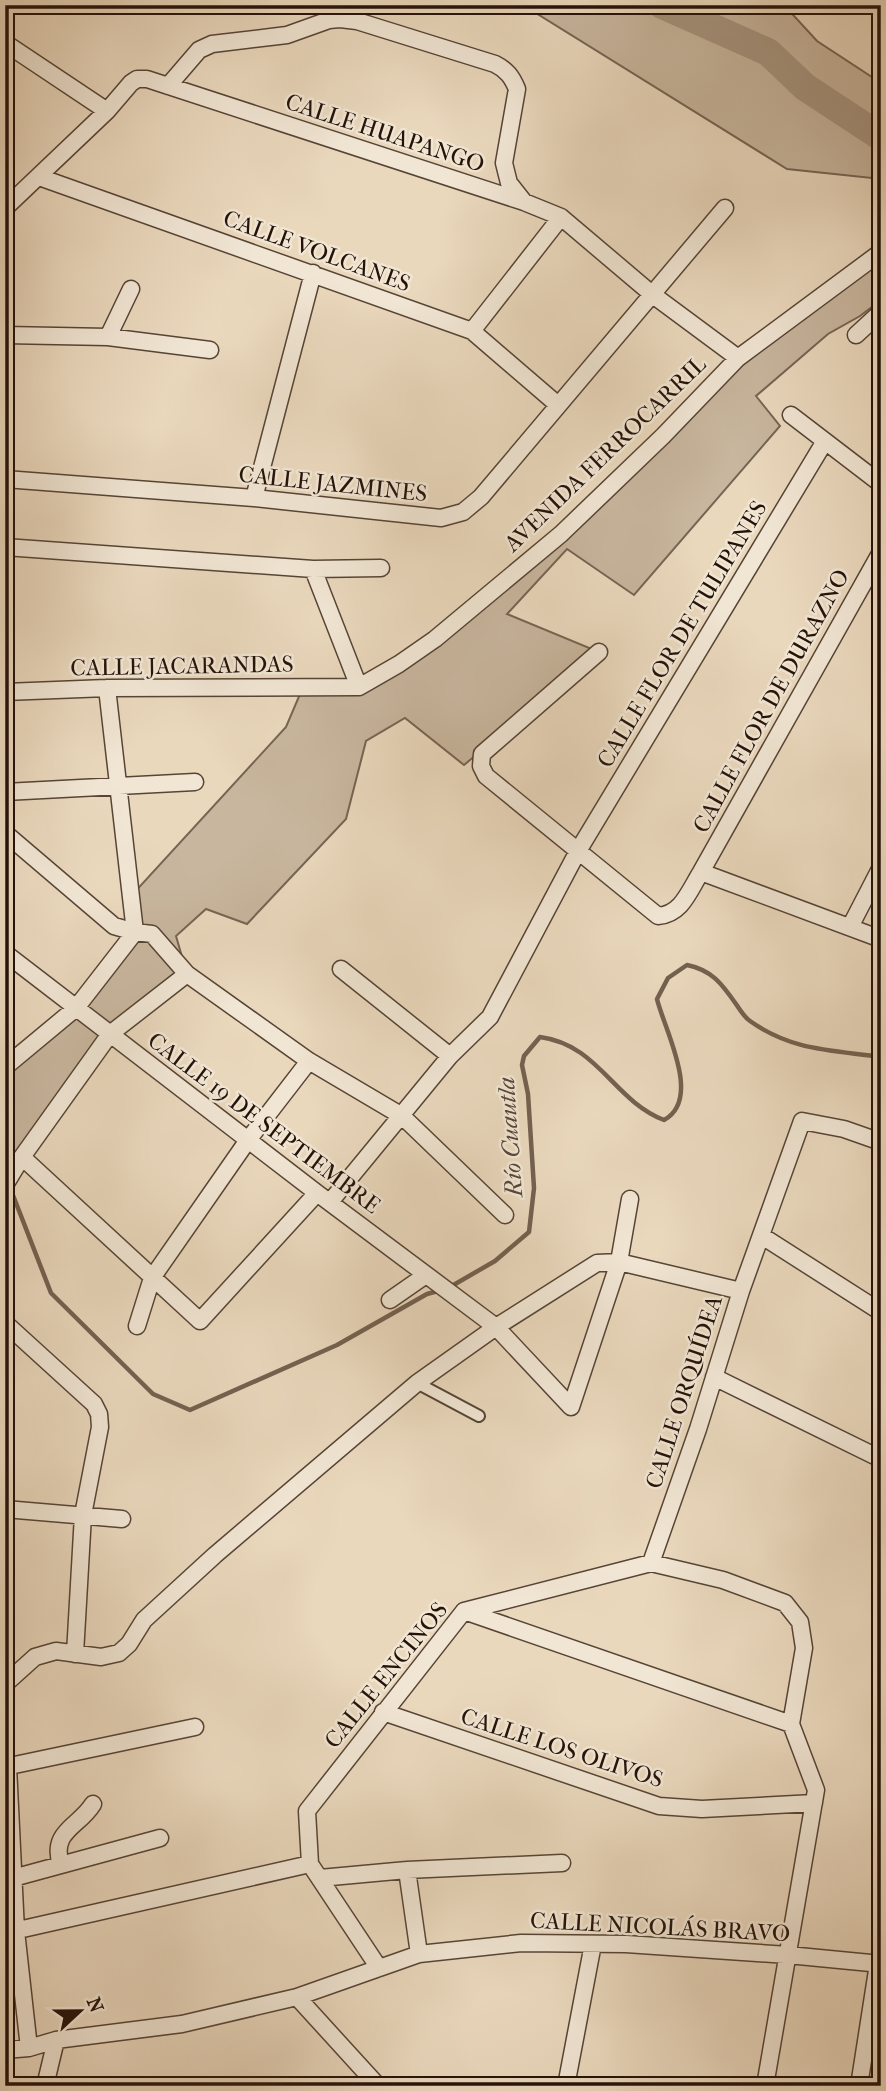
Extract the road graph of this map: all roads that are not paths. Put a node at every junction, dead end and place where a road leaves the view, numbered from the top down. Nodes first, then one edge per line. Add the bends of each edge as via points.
1 (5, 43) edge
2 (168, 86) junction
3 (107, 111) junction
4 (39, 177) junction
5 (524, 202) junction
6 (5, 208) edge
7 (726, 208) dead end
8 (561, 217) junction
9 (881, 252) edge
10 (313, 273) junction
11 (131, 289) dead end
12 (653, 295) junction
13 (881, 312) edge
14 (472, 331) junction
15 (5, 335) edge
16 (856, 335) dead end
17 (108, 337) junction
18 (210, 350) dead end
19 (738, 358) junction
20 (558, 405) junction
21 (791, 415) dead end
22 (825, 441) junction
23 (5, 479) edge
24 (881, 484) edge
25 (254, 498) junction
26 (5, 547) edge
27 (881, 552) edge
28 (380, 568) dead end
29 (313, 569) junction
30 (599, 652) dead end
31 (359, 687) junction
32 (107, 688) junction
33 (5, 692) edge
34 (195, 782) dead end
35 (120, 785) junction
36 (5, 792) edge
37 (5, 833) edge
38 (578, 851) junction
39 (881, 867) edge
40 (701, 872) junction
41 (850, 928) junction
42 (135, 932) junction
43 (881, 939) edge
44 (5, 953) edge
45 (341, 968) dead end
46 (187, 974) junction
47 (76, 1008) junction
48 (110, 1034) junction
49 (450, 1056) junction
50 (309, 1061) junction
51 (5, 1067) edge
52 (402, 1116) junction
53 (248, 1140) junction
54 (881, 1142) edge
55 (22, 1157) junction
56 (5, 1185) edge
57 (323, 1198) junction
58 (630, 1199) dead end
59 (505, 1215) dead end
60 (762, 1236) junction
61 (619, 1262) junction
62 (426, 1275) junction
63 (152, 1278) junction
64 (741, 1291) junction
65 (390, 1300) dead end
66 (881, 1312) edge
67 (5, 1323) edge
68 (136, 1326) dead end
69 (496, 1327) junction
70 (715, 1377) junction
71 (417, 1383) junction
72 (479, 1416) dead end
73 (881, 1459) edge
74 (5, 1509) edge
75 (83, 1515) junction
76 (122, 1519) dead end
77 (651, 1563) junction
78 (464, 1611) junction
79 (75, 1654) junction
80 (5, 1684) edge
81 (383, 1712) junction
82 (791, 1724) junction
83 (195, 1727) dead end
84 (7, 1767) edge
85 (814, 1803) junction
86 (93, 1804) dead end
87 (160, 1838) dead end
88 (562, 1863) dead end
89 (310, 1864) junction
90 (61, 1865) junction
91 (407, 1870) junction
92 (13, 1878) junction
93 (320, 1878) junction
94 (11, 1932) edge
95 (593, 1944) junction
96 (419, 1954) junction
97 (788, 1955) junction
98 (879, 1964) edge
99 (379, 1968) junction
100 (297, 1997) junction
101 (56, 2040) junction
102 (29, 2048) junction
103 (5, 2050) edge
104 (45, 2086) edge
105 (378, 2086) edge
106 (566, 2086) edge
107 (765, 2086) edge
108 (859, 2086) edge

1 - 3 street
2 - 3 street, CALLE HUAPANGO via 137,79
2 - 5 street, CALLE HUAPANGO
2 - 5 street via 199,50 212,44 287,36 340,19 495,64 513,78 517,89 504,163 509,183
3 - 4 street
4 - 6 street
4 - 10 street, CALLE VOLCANES
5 - 8 street, CALLE HUAPANGO
7 - 12 street, CALLE JAZMINES
8 - 12 street, CALLE HUAPANGO
8 - 14 street
9 - 19 street, AVENIDA FERROCARRIL
10 - 14 street, CALLE VOLCANES
10 - 25 street
11 - 17 street
12 - 19 street, CALLE HUAPANGO
12 - 20 street, CALLE JAZMINES
13 - 16 street
14 - 20 street, CALLE VOLCANES
15 - 17 street
17 - 18 street
19 - 31 street, AVENIDA FERROCARRIL via 561,534 435,639
20 - 25 street, CALLE JAZMINES via 481,497 463,512 441,519
21 - 22 street
22 - 24 street
22 - 38 street, CALLE FLOR DE TULIPANES
23 - 25 street, CALLE JAZMINES
26 - 29 street
27 - 40 street, CALLE FLOR DE DURAZNO
28 - 29 street
29 - 31 street
30 - 38 street via 482,754 486,776
31 - 32 street, CALLE JACARANDAS
32 - 33 street, CALLE JACARANDAS
32 - 35 street
34 - 35 street
35 - 36 street
35 - 42 street
37 - 42 street via 114,926
38 - 40 street, CALLE FLOR DE DURAZNO via 658,916 677,911
38 - 49 street, CALLE FLOR DE TULIPANES via 490,1017
39 - 41 street
40 - 41 street
41 - 43 street
42 - 46 street via 152,934
42 - 47 street
44 - 47 street, CALLE 19 DE SEPTIEMBRE
45 - 49 street
46 - 48 street
46 - 50 street
47 - 48 street, CALLE 19 DE SEPTIEMBRE
47 - 51 street
48 - 53 street, CALLE 19 DE SEPTIEMBRE
48 - 55 street
49 - 52 street, CALLE FLOR DE TULIPANES
50 - 52 street
50 - 53 street
52 - 57 street, CALLE FLOR DE TULIPANES
52 - 59 street
53 - 57 street, CALLE 19 DE SEPTIEMBRE
53 - 63 street
54 - 60 street, CALLE ORQUÍDEA via 802,1121
55 - 56 street
55 - 63 street
57 - 62 street, CALLE 19 DE SEPTIEMBRE
57 - 63 street, CALLE FLOR DE TULIPANES via 200,1321
58 - 61 street
60 - 64 street, CALLE ORQUÍDEA
60 - 66 street
61 - 64 street
61 - 69 street via 597,1263
61 - 69 street, CALLE 19 DE SEPTIEMBRE via 570,1407
62 - 65 street
62 - 69 street, CALLE 19 DE SEPTIEMBRE
63 - 68 street
64 - 70 street, CALLE ORQUÍDEA
67 - 75 street via 94,1404 99,1414
69 - 71 street
70 - 73 street
70 - 77 street, CALLE ORQUÍDEA
71 - 72 street
71 - 79 street via 215,1555 144,1620 119,1653 101,1657
74 - 75 street
75 - 76 street
75 - 79 street
77 - 78 street, CALLE ENCINOS
77 - 82 street, CALLE ENCINOS via 723,1580 785,1603 800,1622 804,1648
78 - 81 street, CALLE ENCINOS
78 - 82 street
79 - 80 street via 56,1651 35,1657
81 - 85 street, CALLE LOS OLIVOS via 659,1806 702,1809
81 - 89 street, CALLE ENCINOS via 307,1811
82 - 85 street via 816,1790
83 - 84 street
84 - 92 street
85 - 97 street
86 - 90 street via 60,1841
87 - 90 street
88 - 91 street
89 - 93 street
89 - 94 street
90 - 92 street
91 - 93 street
91 - 96 street
92 - 94 street
93 - 99 street
94 - 102 street
95 - 96 street, CALLE NICOLÁS BRAVO via 521,1943
95 - 97 street, CALLE NICOLÁS BRAVO
95 - 106 street
96 - 99 street, CALLE NICOLÁS BRAVO
97 - 98 street, CALLE NICOLÁS BRAVO
97 - 107 street
98 - 108 street
99 - 100 street, CALLE NICOLÁS BRAVO
100 - 101 street, CALLE NICOLÁS BRAVO via 183,2024
100 - 105 street
101 - 102 street, CALLE NICOLÁS BRAVO
101 - 104 street
102 - 103 street, CALLE NICOLÁS BRAVO

